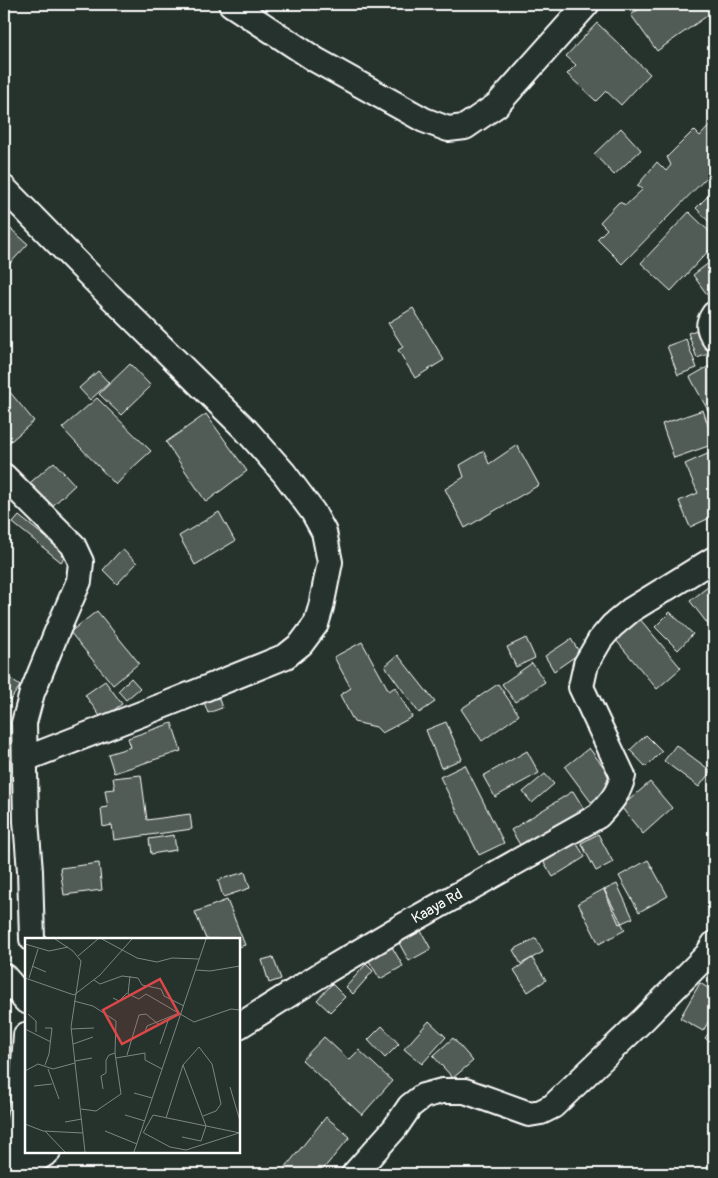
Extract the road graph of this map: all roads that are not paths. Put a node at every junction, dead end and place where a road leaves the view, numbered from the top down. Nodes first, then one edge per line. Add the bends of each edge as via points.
1 (231, 4) edge
2 (588, 4) edge
3 (4, 188) edge
4 (714, 314) edge
5 (714, 338) edge
6 (4, 476) edge
7 (714, 559) edge
8 (25, 759) junction
9 (32, 938) edge
10 (714, 944) edge
11 (4, 976) edge
12 (25, 1000) edge
13 (240, 1025) edge
14 (25, 1049) edge
15 (46, 1153) edge
16 (13, 1174) edge
17 (354, 1174) edge

1 - 2 street via 316,60 424,120 448,129 465,127 497,105
3 - 8 street via 246,430 284,473 324,532 330,562 316,624 301,644 286,656
4 - 5 street via 709,328
6 - 8 street via 73,545 81,562 79,581 32,693 24,723
7 - 13 street, Kaaya Rd via 631,610 600,640 586,664 581,687 624,776 612,801 598,816 399,928
8 - 9 street
10 - 17 street via 644,1019 553,1106 529,1114 465,1091 442,1091 422,1096
11 - 12 street
14 - 16 street
15 - 16 street

